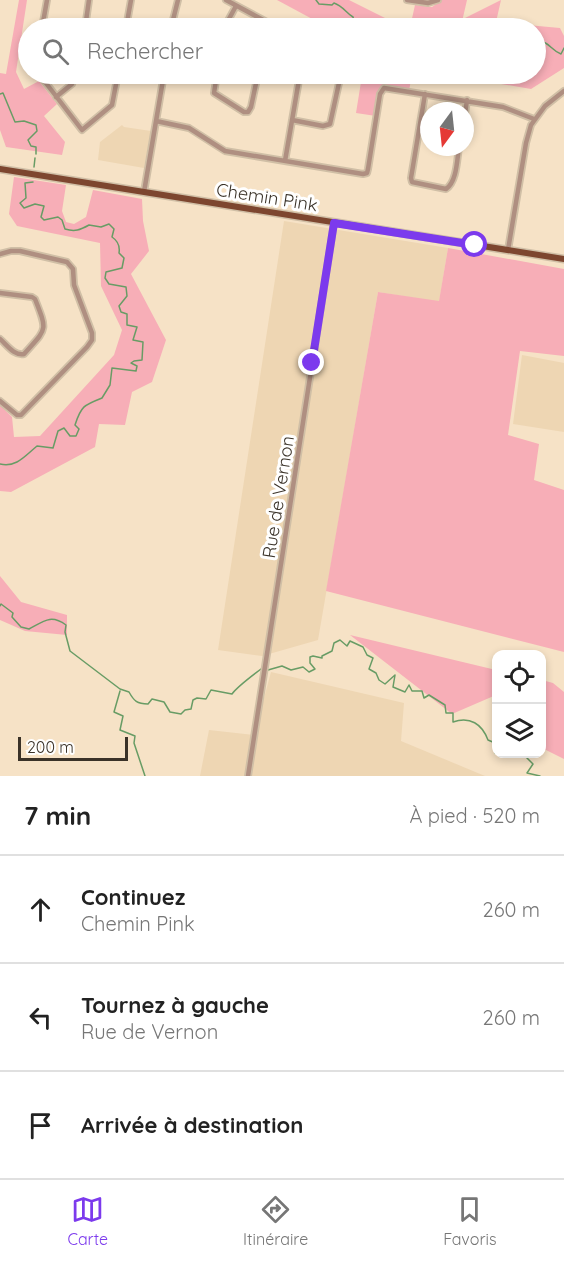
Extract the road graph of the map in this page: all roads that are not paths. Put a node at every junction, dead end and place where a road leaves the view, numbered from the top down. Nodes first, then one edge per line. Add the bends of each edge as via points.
1 (47, 0) edge
2 (89, 0) edge
3 (131, 0) edge
4 (178, 0) edge
5 (226, 0) edge
6 (407, 0) edge
7 (438, 0) edge
8 (236, 6) junction
9 (44, 18) edge
10 (86, 18) edge
11 (128, 18) edge
12 (174, 18) edge
13 (230, 18) edge
14 (258, 18) edge
15 (46, 84) edge
16 (72, 84) edge
17 (116, 84) edge
18 (162, 84) edge
19 (215, 84) edge
20 (256, 84) edge
21 (298, 84) edge
22 (339, 84) edge
23 (425, 94) junction
24 (563, 95) edge
25 (56, 97) junction
26 (467, 100) joint
27 (424, 102) edge
28 (534, 119) junction
29 (292, 120) junction
30 (156, 121) junction
31 (420, 124) edge
32 (457, 156) edge
33 (285, 161) junction
34 (0, 169) edge
35 (144, 192) junction
36 (334, 223) junction
37 (508, 250) junction
38 (0, 254) edge
39 (564, 259) edge
40 (0, 292) edge
41 (0, 339) edge
42 (0, 400) edge
43 (248, 776) edge

1 - 9 street
2 - 10 street
3 - 11 street
4 - 12 street
5 - 8 street
6 - 7 street
8 - 13 street
8 - 14 street
15 - 25 street
16 - 25 street
17 - 25 street via 110,107 82,130
18 - 30 street
19 - 20 street via 214,93 248,112
21 - 29 street
22 - 29 street via 330,124
23 - 26 street
23 - 27 street
23 - 33 street via 390,88 381,91 367,173
24 - 28 street via 545,106
26 - 28 street via 506,107
28 - 37 street
29 - 33 street
30 - 33 street via 189,128 225,151
30 - 35 street
31 - 32 street via 412,182 450,187
34 - 35 main road, Chemin Pink
35 - 36 main road, Chemin Pink
36 - 37 main road, Chemin Pink
36 - 43 street, Rue de Vernon
37 - 39 main road, Chemin Pink
38 - 42 street via 20,251 67,262 73,268 74,285 92,340 21,415
40 - 41 street via 35,299 45,325 44,332 24,354 15,353

